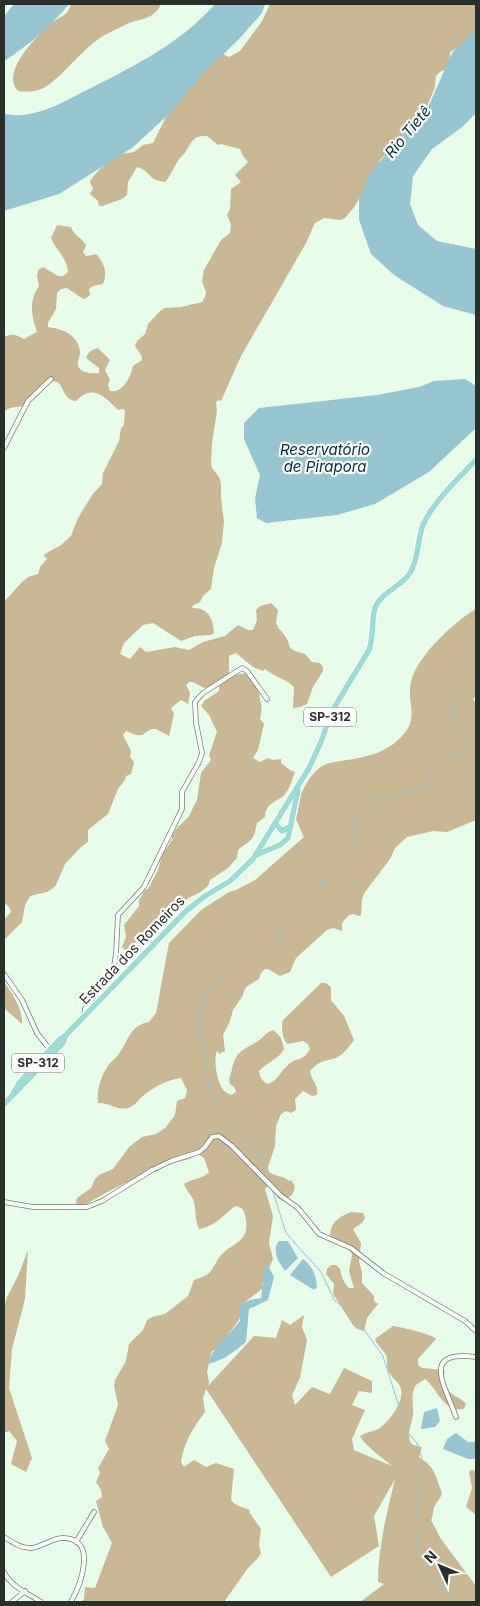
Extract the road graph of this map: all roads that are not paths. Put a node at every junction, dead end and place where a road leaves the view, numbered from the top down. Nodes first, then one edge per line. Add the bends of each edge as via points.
1 (51, 378) dead end
2 (4, 448) edge
3 (476, 460) edge
4 (266, 698) dead end
5 (298, 785) junction
6 (275, 823) junction
7 (291, 826) junction
8 (255, 856) junction
9 (4, 974) edge
10 (84, 1018) junction
11 (52, 1051) junction
12 (4, 1104) edge
13 (4, 1202) edge
14 (476, 1331) edge
15 (476, 1357) edge
16 (456, 1417) dead end
17 (94, 1512) dead end
18 (4, 1537) edge
19 (76, 1542) junction
20 (4, 1572) edge
21 (9, 1580) junction
22 (4, 1585) edge
23 (25, 1591) junction
24 (12, 1602) edge
25 (41, 1602) edge
26 (71, 1602) edge

1 - 2 street via 28,401
3 - 5 main road, Estrada dos Romeiros / SP-312 via 428,515 410,574 377,605 369,650 332,711 321,742
4 - 10 street via 242,668 198,697 194,709 202,753 199,762 182,792 182,809 144,887 118,915 114,967 85,1010
5 - 6 main road, Estrada dos Romeiros / SP-312
5 - 7 main road
6 - 7 main road via 282,831
6 - 8 main road, Estrada dos Romeiros / SP-312
7 - 8 main road via 288,838
8 - 10 main road, Estrada dos Romeiros / SP-312 via 230,881 186,911
9 - 11 street via 22,1000 34,1027
10 - 11 main road, Estrada dos Romeiros / SP-312 via 59,1040
11 - 12 main road, Estrada dos Romeiros / SP-312
13 - 14 street via 32,1207 87,1207 164,1164 199,1152 212,1137 219,1136 280,1195 298,1208 318,1234 351,1248 382,1272 465,1321
15 - 16 street via 452,1356 442,1366 441,1380
17 - 19 street
18 - 19 street via 27,1548 59,1538
19 - 26 street via 83,1551 84,1564
20 - 21 street
21 - 22 street
21 - 23 street
23 - 24 street
23 - 25 street

